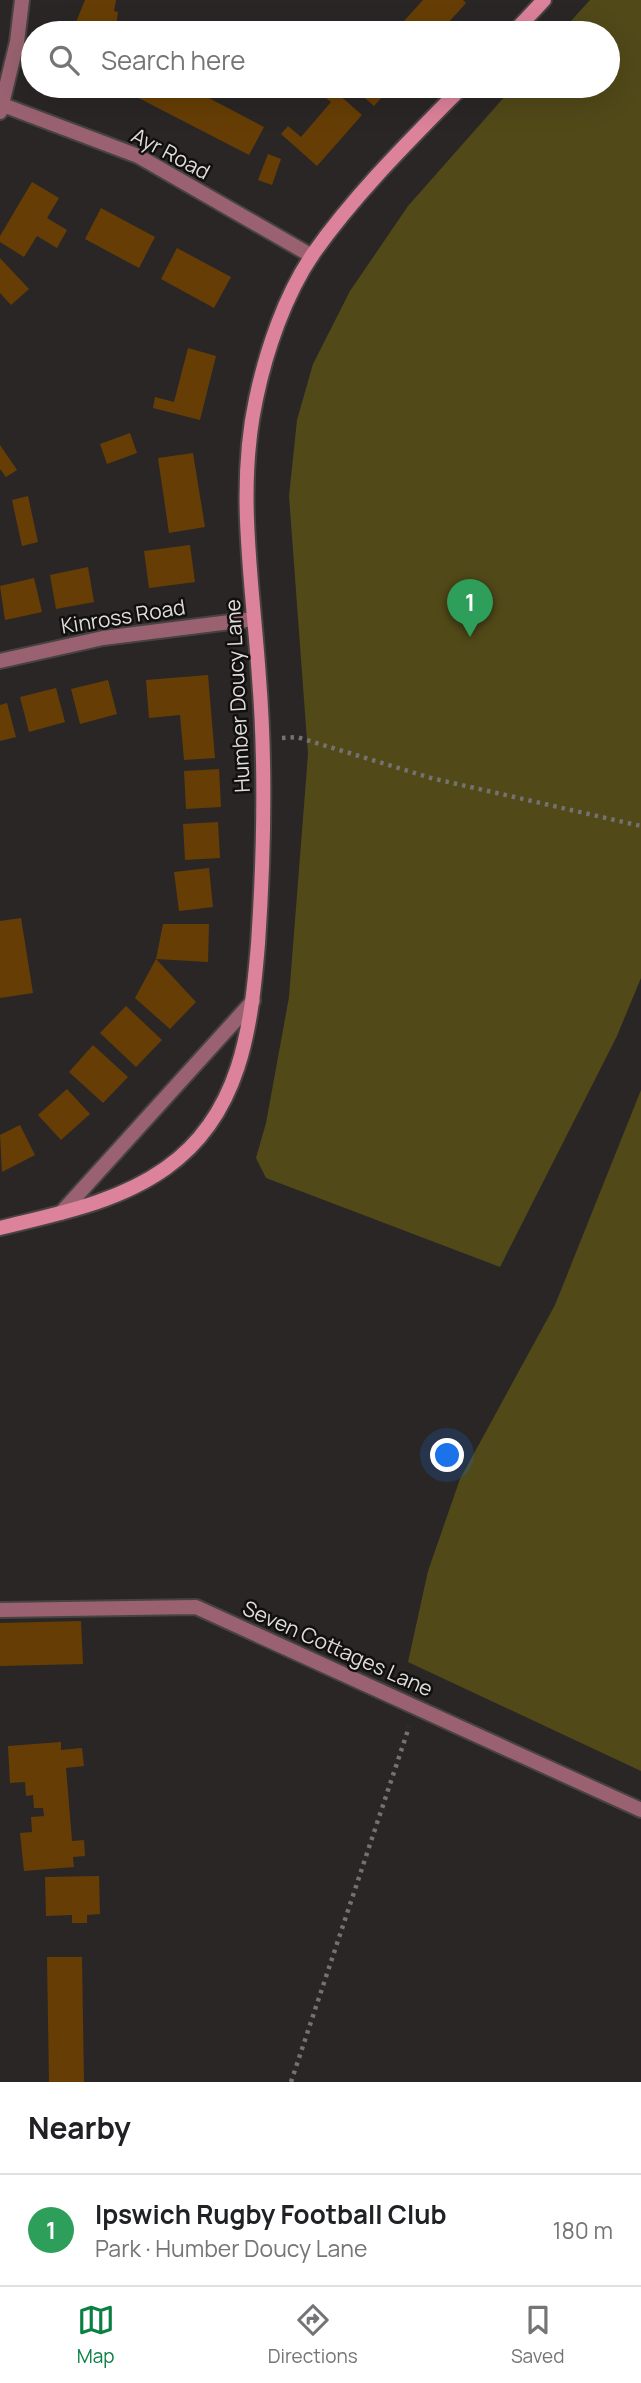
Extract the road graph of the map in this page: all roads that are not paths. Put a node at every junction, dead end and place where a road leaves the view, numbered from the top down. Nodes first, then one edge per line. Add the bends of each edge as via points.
1 (22, 0) edge
2 (544, 0) edge
3 (524, 21) edge
4 (452, 98) edge
5 (1, 108) edge
6 (312, 256) junction
7 (254, 619) junction
8 (0, 661) edge
9 (253, 1001) junction
10 (61, 1213) junction
11 (0, 1228) edge
12 (0, 1610) edge
13 (641, 1810) edge

1 - 5 street
2 - 3 street
4 - 6 street, Humber Doucy Lane via 373,180
5 - 6 street, Ayr Road via 138,156
6 - 7 street, Humber Doucy Lane via 267,356 249,443 246,531
7 - 8 street, Kinross Road via 103,638
7 - 9 street, Humber Doucy Lane via 264,826
9 - 10 street
9 - 10 street, Humber Doucy Lane via 237,1074 203,1133 166,1168 133,1188
10 - 11 street, Humber Doucy Lane
12 - 13 street, Seven Cottages Lane via 196,1606

